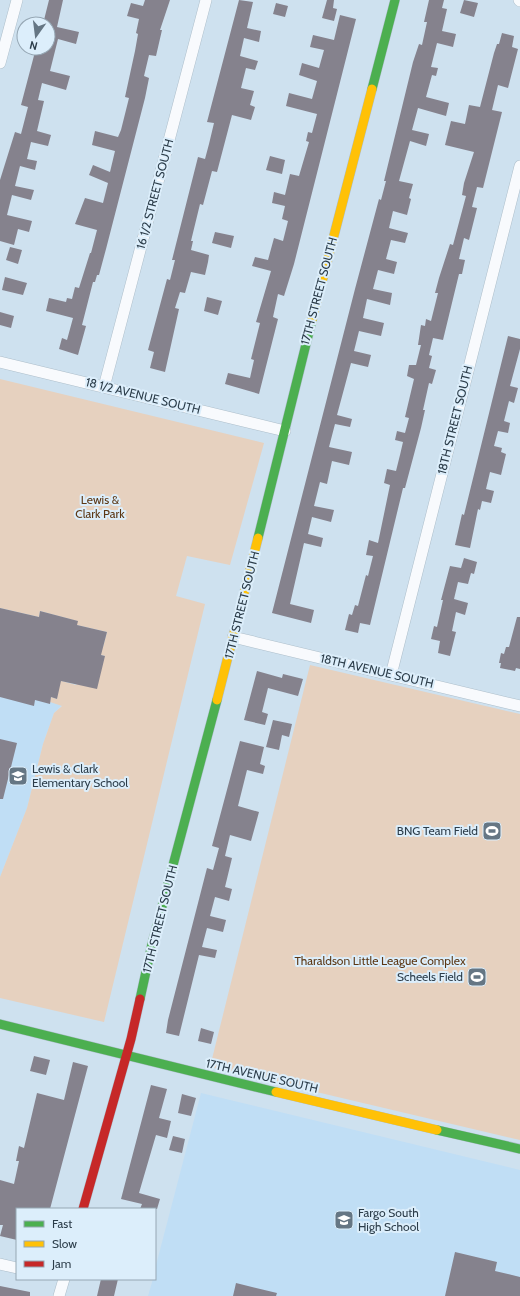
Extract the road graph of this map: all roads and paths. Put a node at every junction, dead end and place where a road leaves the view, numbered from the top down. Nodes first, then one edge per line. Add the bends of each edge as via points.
1 (17, 0) edge
2 (206, 0) edge
3 (395, 0) edge
4 (0, 63) edge
5 (520, 166) edge
6 (0, 362) edge
7 (104, 387) junction
8 (285, 431) junction
9 (233, 637) junction
10 (391, 674) junction
11 (520, 706) edge
12 (0, 1024) edge
13 (127, 1056) junction
14 (520, 1148) edge
15 (83, 1208) edge
16 (0, 1264) edge
17 (16, 1268) edge
18 (63, 1280) edge
19 (59, 1296) edge

1 - 4 street
2 - 7 street, 16 1/2 STREET SOUTH
3 - 8 street, 17TH STREET SOUTH
5 - 10 street, 18TH STREET SOUTH
6 - 7 street, 18 1/2 AVENUE SOUTH
7 - 8 street, 18 1/2 AVENUE SOUTH
8 - 9 street, 17TH STREET SOUTH
9 - 10 street, 18TH AVENUE SOUTH
9 - 13 street, 17TH STREET SOUTH via 152,944
10 - 11 street, 18TH AVENUE SOUTH
12 - 13 street, 17TH AVENUE SOUTH
13 - 14 street, 17TH AVENUE SOUTH
13 - 15 street, 17TH STREET SOUTH
16 - 17 street
18 - 19 street

